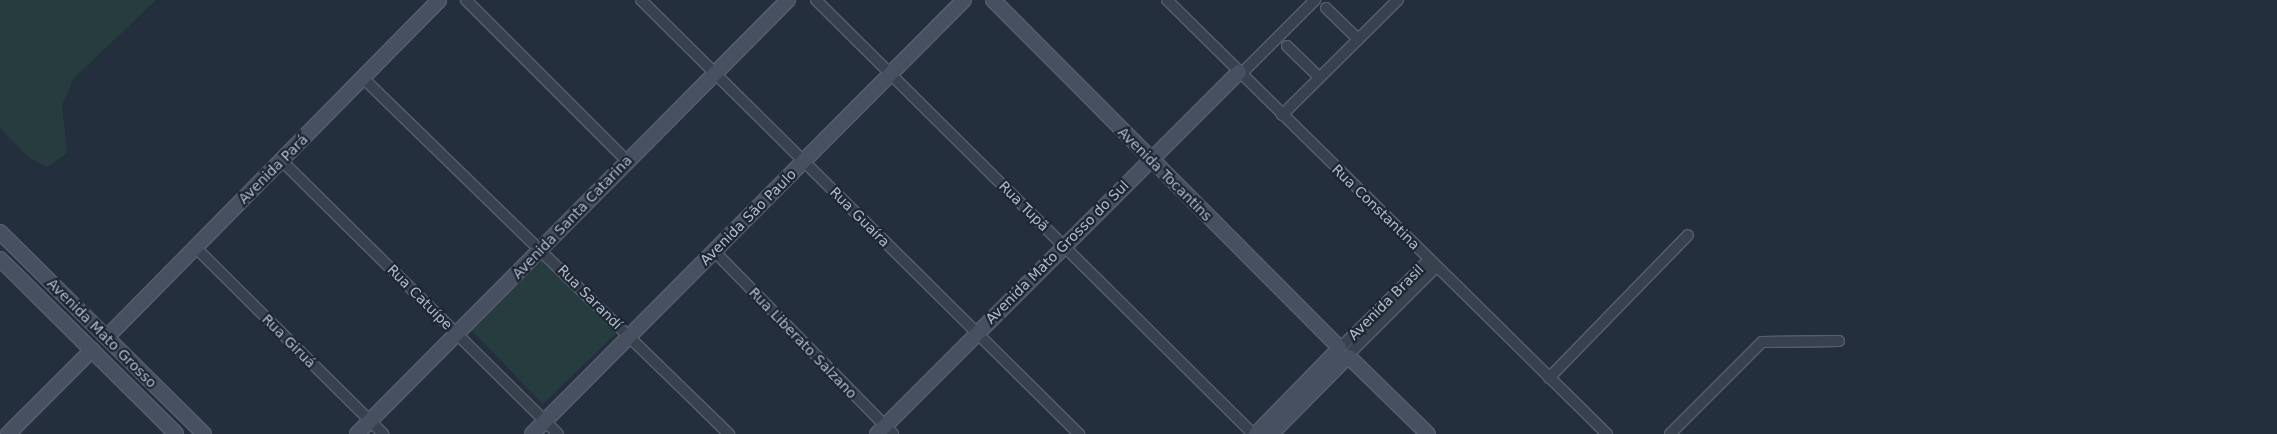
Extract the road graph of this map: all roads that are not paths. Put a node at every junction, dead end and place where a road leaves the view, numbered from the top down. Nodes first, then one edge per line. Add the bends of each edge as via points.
1 (440, 0) edge
2 (466, 0) edge
3 (641, 0) edge
4 (788, 0) edge
5 (816, 0) edge
6 (964, 0) edge
7 (993, 0) edge
8 (1168, 0) edge
9 (1315, 0) edge
10 (1398, 0) edge
11 (1326, 8) dead end
12 (1358, 39) junction
13 (1287, 46) dead end
14 (715, 73) junction
15 (1240, 73) junction
16 (890, 74) junction
17 (1319, 77) junction
18 (363, 78) junction
19 (1282, 115) junction
20 (1150, 159) junction
21 (804, 160) junction
22 (282, 161) junction
23 (627, 161) junction
24 (0, 232) edge
25 (1688, 235) dead end
26 (1064, 246) junction
27 (196, 248) junction
28 (541, 248) junction
29 (714, 251) junction
30 (0, 259) edge
31 (1433, 263) junction
32 (48, 307) junction
33 (88, 319) junction
34 (456, 332) junction
35 (977, 333) junction
36 (630, 336) junction
37 (107, 337) junction
38 (1839, 341) dead end
39 (92, 350) junction
40 (1344, 352) junction
41 (110, 368) junction
42 (1549, 378) junction
43 (152, 381) junction
44 (370, 421) junction
45 (546, 422) junction
46 (885, 432) edge
47 (8, 434) edge
48 (176, 434) edge
49 (204, 434) edge
50 (357, 434) edge
51 (383, 434) edge
52 (532, 434) edge
53 (558, 434) edge
54 (729, 434) edge
55 (1080, 434) edge
56 (1255, 434) edge
57 (1271, 434) edge
58 (1428, 434) edge
59 (1607, 434) edge
60 (1670, 434) edge

1 - 18 street, Avenida Pará
2 - 23 street
3 - 14 street, Rua Guaíra
4 - 14 street, Avenida Santa Catarina
5 - 16 street, Rua Tupã
6 - 16 street, Avenida São Paulo
7 - 20 street, Avenida Tocantins
8 - 15 street, Rua Constantina
9 - 15 street
10 - 12 street
11 - 12 street
12 - 17 street
13 - 17 street
14 - 21 street, Rua Guaíra
14 - 23 street, Avenida Santa Catarina
15 - 19 street, Rua Constantina
15 - 20 street, Avenida Mato Grosso do Sul
16 - 21 street, Avenida São Paulo
16 - 26 street, Rua Tupã
17 - 19 street
18 - 22 street, Avenida Pará
18 - 28 street, Rua Sarandí
19 - 31 street, Rua Constantina
20 - 26 street, Avenida Mato Grosso do Sul
20 - 40 street, Avenida Tocantins
21 - 29 street, Avenida São Paulo
21 - 35 street, Rua Guaíra
22 - 27 street, Avenida Pará
22 - 34 street, Rua Catuípe
23 - 28 street, Avenida Santa Catarina
24 - 33 street, Avenida Mato Grosso
25 - 42 street
26 - 35 street, Avenida Mato Grosso do Sul
26 - 56 street, Rua Tupã
27 - 37 street, Avenida Pará
27 - 44 street, Rua Giruá
28 - 34 street, Avenida Santa Catarina
28 - 36 street, Rua Sarandí
29 - 36 street, Avenida São Paulo
29 - 46 street, Rua Liberato Salzano
30 - 32 street, Avenida Mato Grosso
31 - 40 street, Avenida Brasil
31 - 42 street, Rua Constantina
32 - 33 street via 51,298 57,297 76,315
32 - 39 street, Avenida Mato Grosso
33 - 37 street, Avenida Mato Grosso
34 - 44 street, Avenida Santa Catarina
34 - 45 street, Rua Catuípe
35 - 46 street, Avenida Mato Grosso do Sul
35 - 55 street, Rua Guaíra
36 - 45 street, Avenida São Paulo
36 - 54 street, Rua Sarandí
37 - 43 street, Avenida Mato Grosso
38 - 60 street via 1762,342
39 - 41 street, Avenida Mato Grosso
39 - 47 street
40 - 56 street, Avenida Brasil
40 - 57 street, Avenida Brasil
40 - 58 street, Avenida Tocantins
41 - 43 street via 123,372 142,391 150,390
41 - 48 street, Avenida Mato Grosso
42 - 59 street, Rua Constantina
43 - 49 street, Avenida Mato Grosso
44 - 50 street, Avenida Santa Catarina
44 - 51 street, Rua Giruá
45 - 52 street, Avenida São Paulo
45 - 53 street, Rua Catuípe

